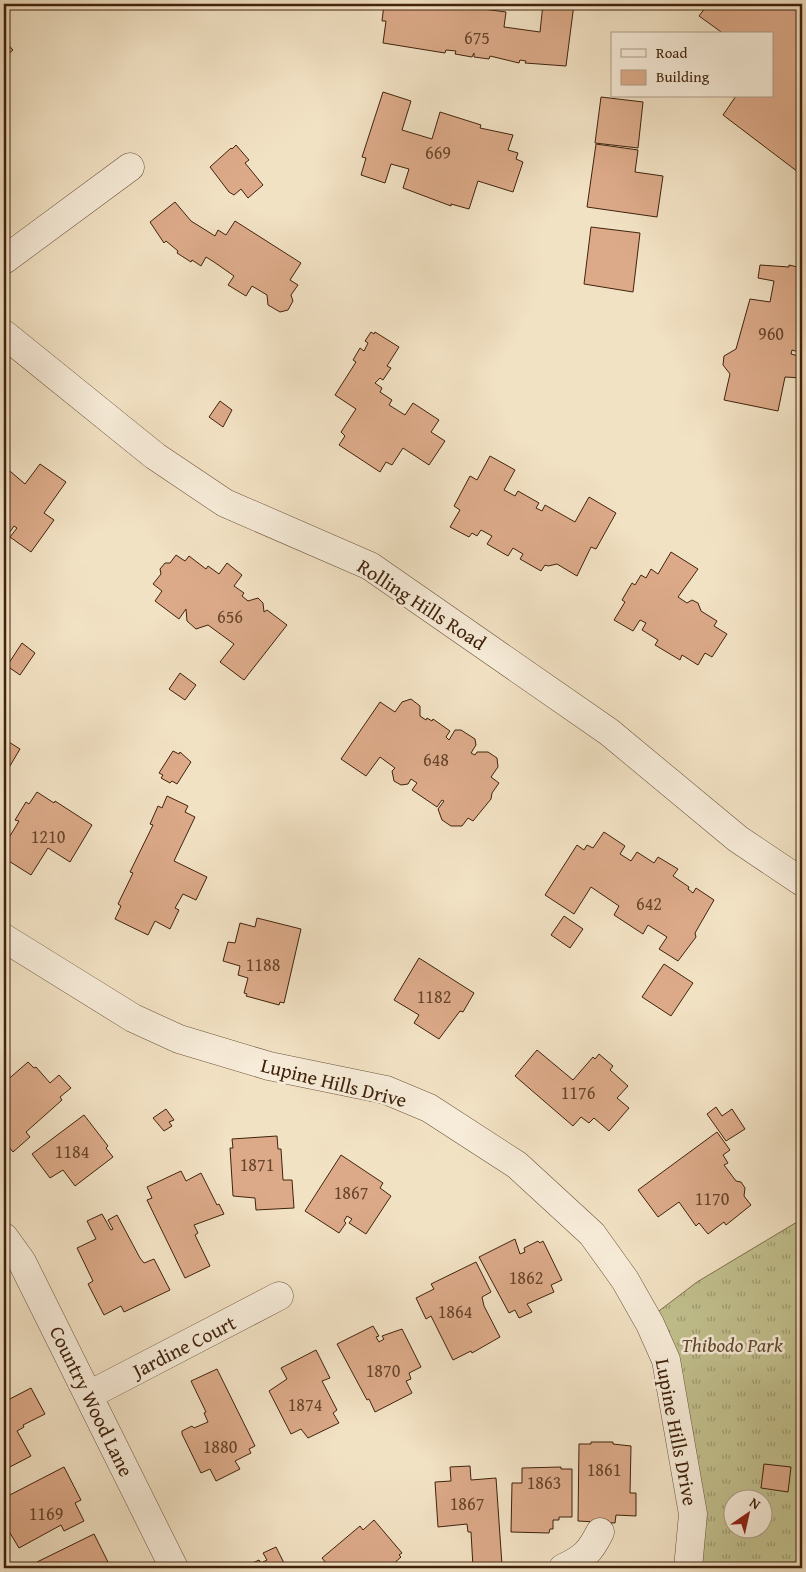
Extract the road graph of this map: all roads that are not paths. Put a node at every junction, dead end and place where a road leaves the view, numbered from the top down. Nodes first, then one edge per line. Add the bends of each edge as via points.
1 (130, 168) dead end
2 (4, 260) edge
3 (4, 334) edge
4 (802, 882) edge
5 (4, 938) edge
6 (4, 1237) edge
7 (279, 1296) dead end
8 (89, 1395) junction
9 (600, 1532) dead end
10 (174, 1568) edge
11 (563, 1568) edge
12 (688, 1568) edge

1 - 2 street
3 - 4 street, Rolling Hills Road via 155,456 225,503 370,566 609,732 738,839
5 - 12 street, Lupine Hills Drive via 133,1018 179,1039 269,1066 386,1090 429,1108 517,1165 592,1234 625,1280 666,1360 694,1514
6 - 8 street, Country Wood Lane via 22,1262
7 - 8 street, Jardine Court
8 - 10 street, Country Wood Lane
9 - 11 street via 591,1550

